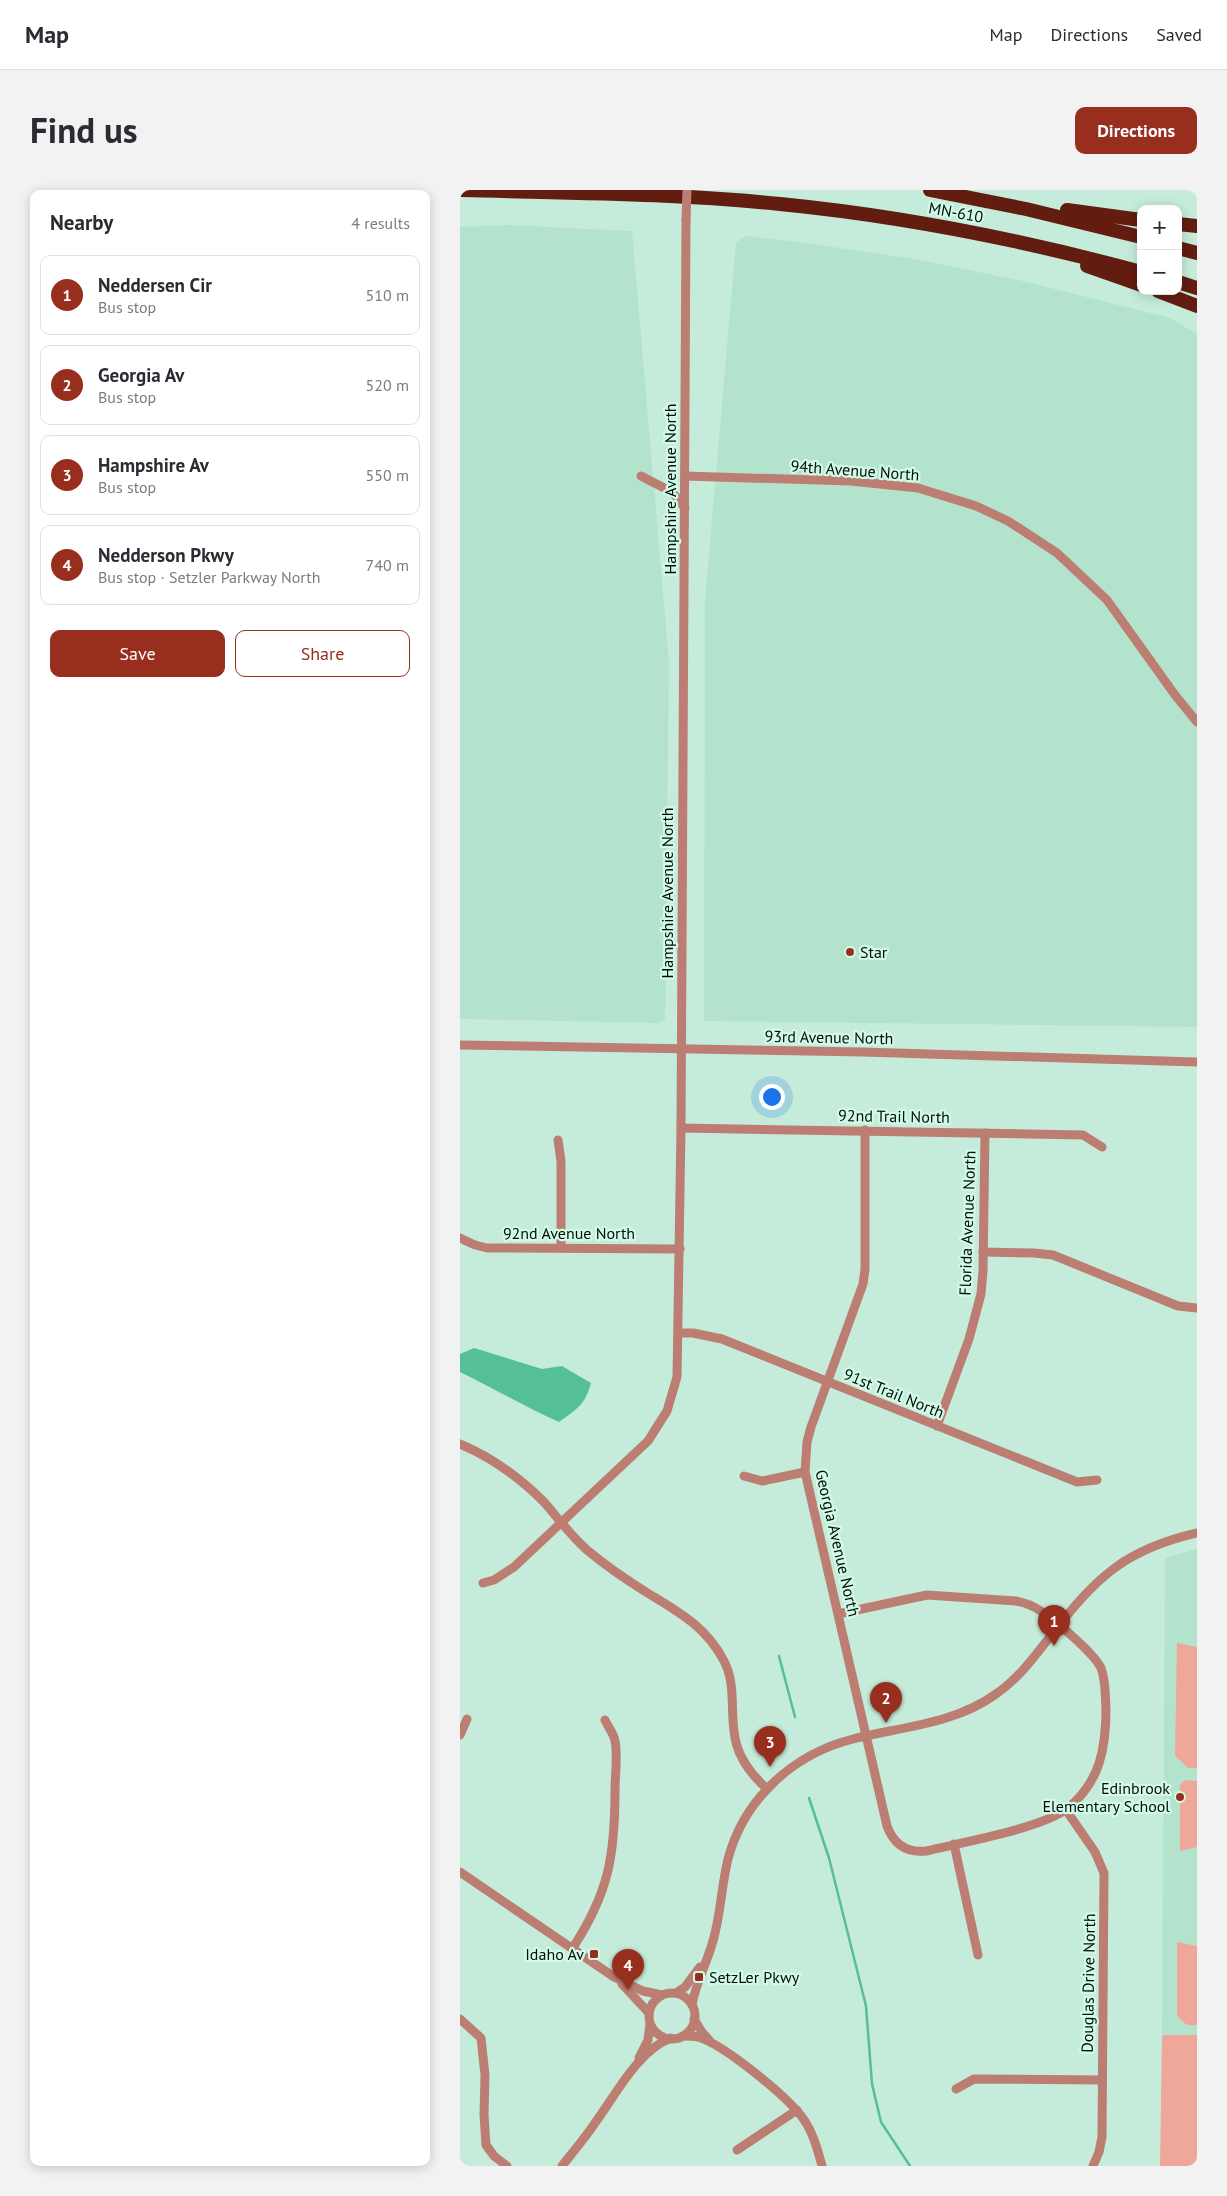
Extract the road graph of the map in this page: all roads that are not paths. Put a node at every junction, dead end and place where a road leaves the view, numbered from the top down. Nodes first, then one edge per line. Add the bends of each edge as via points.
1 (462, 190) edge
2 (687, 190) edge
3 (930, 190) edge
4 (936, 190) edge
5 (547, 192) junction
6 (460, 194) edge
7 (1137, 219) edge
8 (1182, 224) edge
9 (1197, 226) edge
10 (1137, 236) edge
11 (1003, 238) junction
12 (1182, 249) edge
13 (1197, 253) edge
14 (1137, 271) edge
15 (1182, 283) edge
16 (1137, 284) edge
17 (1197, 288) edge
18 (1168, 295) edge
19 (1197, 306) edge
20 (642, 476) dead end
21 (685, 476) junction
22 (685, 508) junction
23 (1197, 722) edge
24 (460, 1045) edge
25 (681, 1050) junction
26 (1197, 1062) edge
27 (681, 1128) junction
28 (865, 1130) junction
29 (985, 1134) junction
30 (558, 1140) dead end
31 (1102, 1147) dead end
32 (460, 1238) edge
33 (561, 1248) junction
34 (680, 1249) junction
35 (983, 1252) junction
36 (1197, 1308) edge
37 (678, 1333) junction
38 (828, 1382) junction
39 (937, 1426) junction
40 (460, 1444) edge
41 (805, 1472) junction
42 (744, 1476) dead end
43 (1097, 1480) dead end
44 (561, 1522) junction
45 (1197, 1533) edge
46 (483, 1582) dead end
47 (838, 1614) junction
48 (1059, 1626) junction
49 (467, 1719) dead end
50 (605, 1720) dead end
51 (460, 1735) edge
52 (866, 1736) junction
53 (767, 1789) junction
54 (1066, 1810) junction
55 (954, 1844) junction
56 (460, 1872) edge
57 (572, 1949) junction
58 (978, 1955) dead end
59 (705, 1961) junction
60 (614, 1977) junction
61 (676, 1993) junction
62 (662, 1995) junction
63 (692, 2005) junction
64 (649, 2018) junction
65 (460, 2019) edge
66 (694, 2019) junction
67 (683, 2036) junction
68 (671, 2038) junction
69 (714, 2045) junction
70 (635, 2068) junction
71 (1102, 2080) junction
72 (956, 2089) dead end
73 (797, 2110) junction
74 (737, 2150) dead end
75 (507, 2166) edge
76 (562, 2166) edge
77 (822, 2166) edge
78 (1093, 2166) edge

1 - 5 highway, MN-610
2 - 21 street, Hampshire Avenue North, bridge
3 - 10 highway, MN-610
4 - 7 highway
5 - 6 highway
5 - 11 highway, MN-610 via 778,204 882,216
8 - 9 highway
11 - 14 highway, MN-610
11 - 16 highway
12 - 13 highway
15 - 17 highway
18 - 19 highway
20 - 22 street via 672,492
21 - 22 street, Hampshire Avenue North
21 - 23 street, 94th Avenue North via 852,482 918,488 976,506 1008,521 1057,553 1107,600
22 - 25 street, Hampshire Avenue North
24 - 25 street, 93rd Avenue North
25 - 26 street, 93rd Avenue North
25 - 27 street, Hampshire Avenue North
27 - 28 street, 92nd Trail North
27 - 34 street, Hampshire Avenue North
28 - 29 street, 92nd Trail North
28 - 38 street, Georgia Avenue North via 865,1269
29 - 31 street, 92nd Trail North via 1083,1135
29 - 35 street, Florida Avenue North
30 - 33 street via 562,1161
32 - 33 street, 92nd Avenue North via 487,1248
33 - 34 street, 92nd Avenue North
34 - 37 street, Hampshire Avenue North
35 - 36 street via 1053,1255 1172,1304
35 - 39 street, Florida Avenue North via 977,1317
37 - 38 street, 91st Trail North via 693,1332 722,1339
37 - 44 street, Hampshire Avenue North via 677,1377 658,1427 635,1454
38 - 39 street, 91st Trail North
38 - 41 street, Georgia Avenue North via 807,1442
39 - 43 street, 91st Trail North via 1077,1482
40 - 44 street via 500,1466 536,1495
41 - 42 street via 762,1481
41 - 47 street, Georgia Avenue North
44 - 46 street, Hampshire Avenue North via 514,1567 494,1580
44 - 53 street via 586,1549 615,1572 704,1631 731,1678 739,1752
45 - 48 street via 1147,1549 1113,1568 1083,1595
47 - 48 street via 910,1598 944,1595 1028,1604
47 - 52 street, Georgia Avenue North
48 - 52 street via 1021,1673 981,1704 942,1719
48 - 54 street via 1093,1656 1104,1678 1105,1691 1106,1733 1102,1758 1089,1785
49 - 51 street
50 - 57 street via 615,1740 612,1853 599,1903
52 - 53 street via 815,1752
52 - 55 street, Georgia Avenue North via 891,1836 906,1849 916,1852
53 - 59 street via 747,1815 734,1842 715,1936
54 - 55 street via 1032,1824
54 - 71 street, Douglas Drive North via 1095,1852 1104,1873
55 - 58 street
56 - 57 street
57 - 60 street
59 - 61 street
59 - 63 street
60 - 62 street via 643,1991
60 - 64 street via 635,1996
61 - 62 street
61 - 63 street
62 - 64 street via 651,2006
63 - 66 street
64 - 68 street via 660,2036
64 - 70 street via 648,2040
65 - 75 street via 482,2038 486,2145
66 - 67 street
66 - 69 street
67 - 68 street
67 - 69 street via 698,2037
68 - 70 street via 654,2047
69 - 73 street via 758,2076
70 - 76 street
71 - 72 street via 974,2079
71 - 78 street, Douglas Drive North via 1101,2145
73 - 74 street
73 - 77 street via 812,2135

